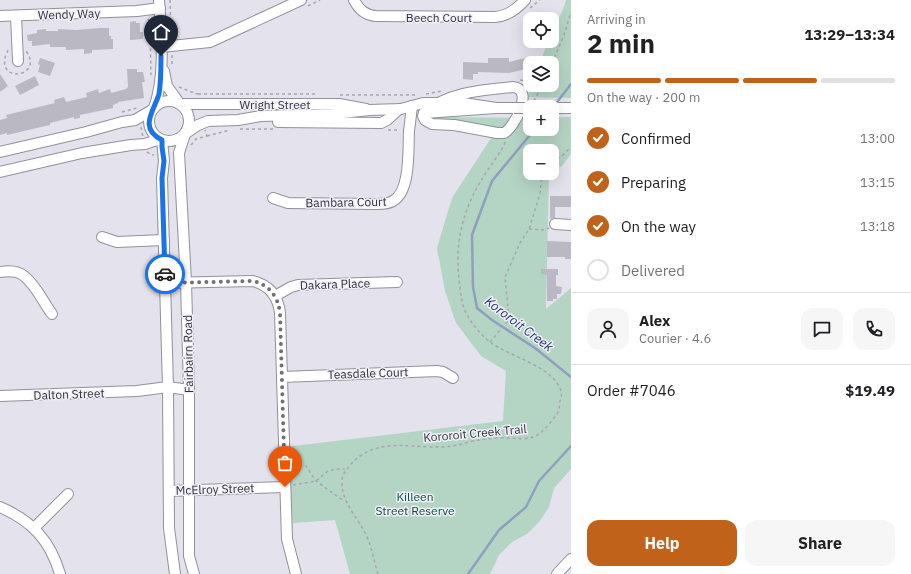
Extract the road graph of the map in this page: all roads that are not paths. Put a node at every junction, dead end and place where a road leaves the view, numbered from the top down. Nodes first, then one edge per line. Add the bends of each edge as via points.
1 (301, 0) edge
2 (354, 0) edge
3 (525, 0) edge
4 (159, 7) edge
5 (0, 16) edge
6 (16, 16) junction
7 (161, 48) junction
8 (18, 61) dead end
9 (439, 103) junction
10 (180, 104) junction
11 (523, 106) edge
12 (496, 108) junction
13 (559, 108) edge
14 (571, 108) edge
15 (153, 109) junction
16 (400, 109) junction
17 (369, 110) junction
18 (412, 110) junction
19 (424, 113) junction
20 (250, 118) junction
21 (410, 130) junction
22 (186, 133) junction
23 (161, 140) junction
24 (0, 152) edge
25 (0, 172) edge
26 (273, 198) dead end
27 (555, 224) road end
28 (571, 225) edge
29 (102, 238) dead end
30 (164, 240) junction
31 (0, 272) edge
32 (186, 282) junction
33 (397, 282) dead end
34 (165, 283) junction
35 (275, 296) junction
36 (52, 314) dead end
37 (282, 377) junction
38 (453, 378) dead end
39 (189, 390) junction
40 (168, 391) junction
41 (0, 396) edge
42 (285, 487) junction
43 (188, 490) junction
44 (169, 491) junction
45 (68, 494) dead end
46 (0, 507) edge
47 (34, 528) junction
48 (571, 559) edge
49 (60, 574) edge
50 (174, 574) edge
51 (194, 574) edge
52 (296, 574) edge
53 (557, 574) edge

1 - 7 street via 210,42
2 - 3 street, Beech Court via 357,7 376,16 495,17 506,16
4 - 6 street, Wendy Way via 137,11
4 - 7 street
5 - 6 street, Wendy Way
6 - 8 street
7 - 10 street via 166,82
7 - 15 street via 159,93
9 - 12 street, Wright Street via 463,103
9 - 18 street, Wright Street via 423,103
9 - 19 street
9 - 19 street, Wright Street via 456,96 511,87 520,89 524,98 512,126 502,133 432,124 425,120
10 - 15 street via 166,101
10 - 17 street, Wright Street via 339,104
10 - 22 street via 187,110 190,119
11 - 12 street, Wright Street, bridge
12 - 19 street, Wright Street
13 - 14 street
15 - 23 street via 149,118 150,126 153,134
15 - 24 street via 139,118
16 - 17 street, Wright Street
16 - 18 street, Wright Street
16 - 20 street, Wright Street via 386,121 377,123 257,123
16 - 21 street, Bambara Court
17 - 20 street, Wright Street
18 - 19 street, Wright Street
18 - 21 street, Bambara Court
20 - 22 street, Wright Street via 203,123
21 - 26 street, Bambara Court via 409,168 402,190 392,202 288,203
22 - 23 street via 176,140
22 - 32 street, Fairbairn Road via 179,150
23 - 25 street via 82,153
23 - 30 street, Fairbairn Road via 164,161
27 - 28 street
29 - 30 street via 117,242
30 - 34 street, Fairbairn Road
31 - 36 street via 16,272 23,275
32 - 34 street
32 - 35 street via 253,281 265,286
32 - 39 street, Fairbairn Road
33 - 35 street, Dakara Place via 298,285 291,286
34 - 40 street, Fairbairn Road
35 - 37 street via 280,313
37 - 38 street, Teasdale Court via 437,371
37 - 42 street
39 - 40 street, Dalton Street
39 - 43 street, Fairbairn Road
40 - 41 street, Dalton Street
40 - 44 street, Fairbairn Road
42 - 43 street, McElroy Street
42 - 52 street via 287,539
43 - 44 street, McElroy Street
43 - 51 street, Fairbairn Road via 189,550
44 - 50 street, Fairbairn Road via 170,542
45 - 47 street
46 - 47 street via 24,519
47 - 49 street via 52,553
48 - 53 street

